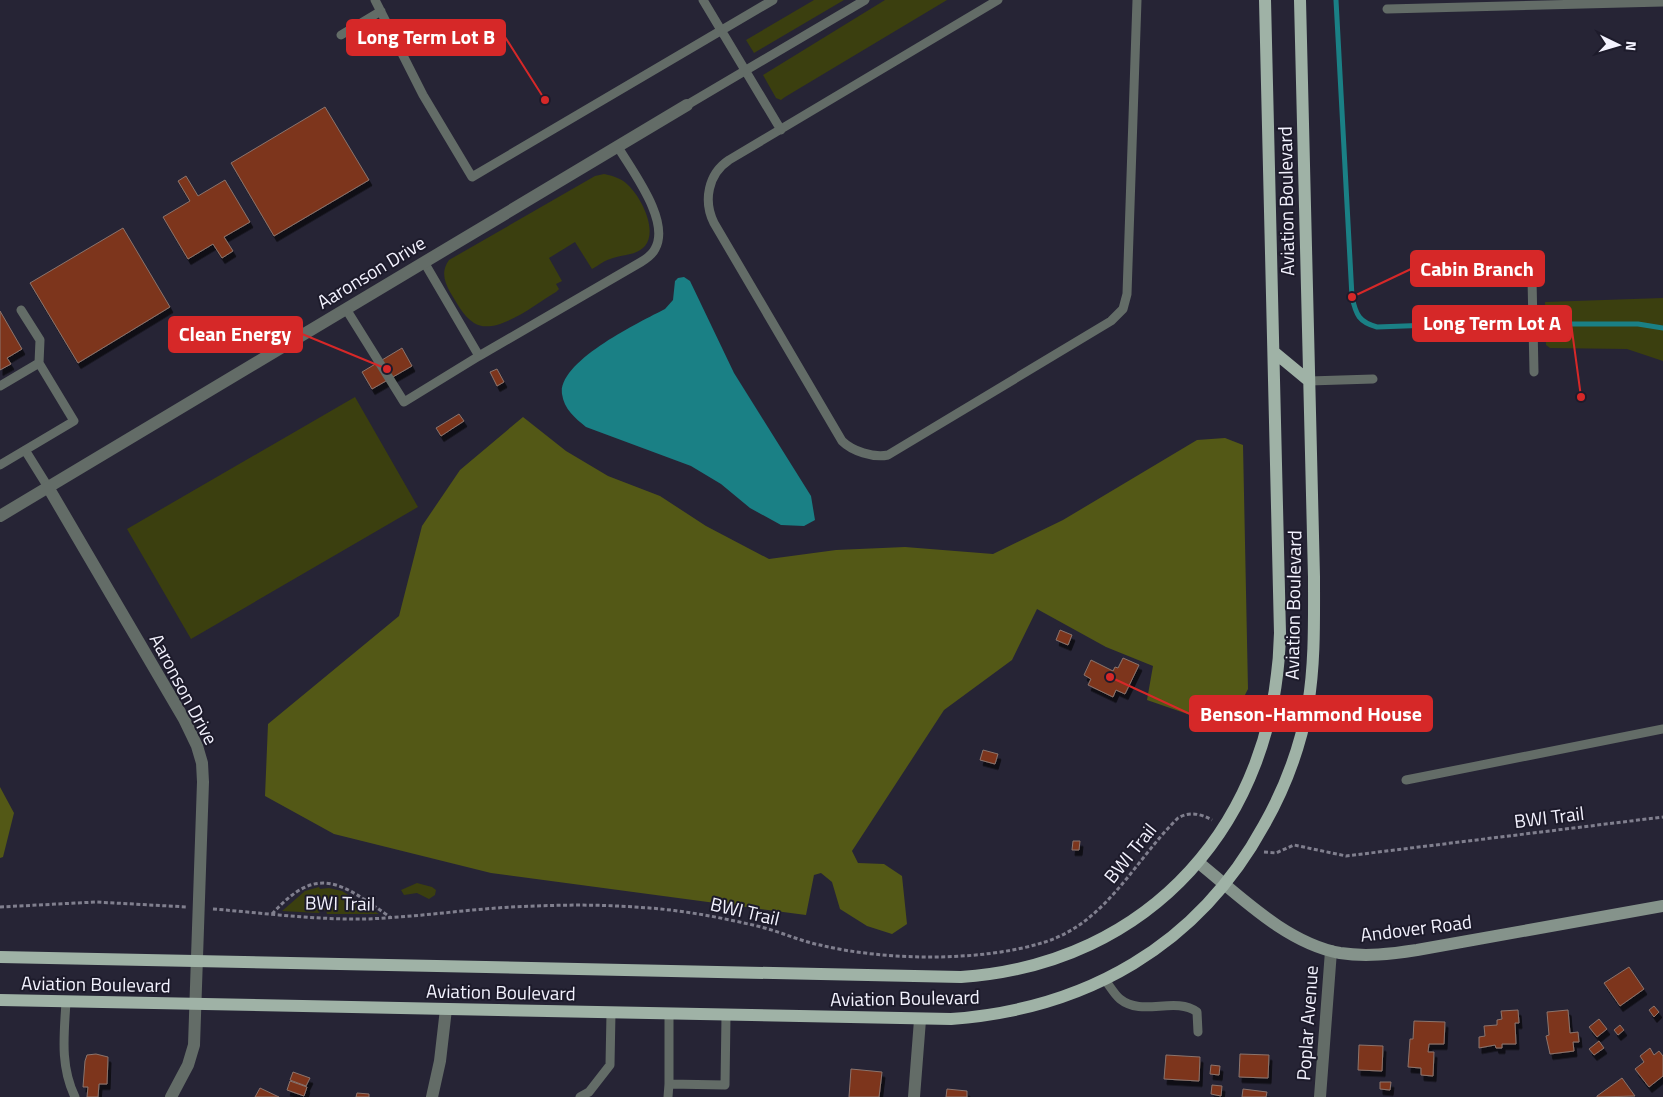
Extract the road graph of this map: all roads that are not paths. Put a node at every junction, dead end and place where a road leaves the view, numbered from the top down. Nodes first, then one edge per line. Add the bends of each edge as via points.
1 (375, 0) edge
2 (703, 0) edge
3 (773, 0) edge
4 (865, 0) edge
5 (998, 0) edge
6 (1137, 0) edge
7 (1265, 0) edge
8 (1300, 0) edge
9 (1663, 2) edge
10 (1387, 9) dead end
11 (381, 11) junction
12 (721, 31) junction
13 (341, 35) dead end
14 (746, 72) junction
15 (687, 105) joint
16 (781, 130) junction
17 (618, 147) junction
18 (424, 262) junction
19 (1532, 279) dead end
20 (346, 309) junction
21 (22, 310) dead end
22 (1274, 352) junction
23 (479, 356) junction
24 (39, 363) junction
25 (1534, 372) dead end
26 (1373, 379) dead end
27 (1310, 381) junction
28 (0, 386) edge
29 (26, 450) junction
30 (0, 465) edge
31 (48, 488) junction
32 (0, 516) edge
33 (1663, 729) edge
34 (1406, 780) dead end
35 (1199, 862) junction
36 (1226, 885) junction
37 (1663, 906) edge
38 (1330, 951) junction
39 (0, 957) edge
40 (197, 961) junction
41 (1105, 980) junction
42 (0, 1000) edge
43 (66, 1002) junction
44 (195, 1004) junction
45 (446, 1009) junction
46 (611, 1013) junction
47 (669, 1014) junction
48 (726, 1016) junction
49 (920, 1020) junction
50 (1198, 1032) dead end
51 (669, 1084) junction
52 (75, 1097) edge
53 (171, 1097) edge
54 (432, 1097) edge
55 (580, 1097) edge
56 (668, 1097) edge
57 (914, 1097) edge
58 (1320, 1097) edge

1 - 11 lane
2 - 12 lane
3 - 12 lane
4 - 14 lane
5 - 16 lane
6 - 16 lane via 1127,294 1122,310 1111,321 888,455 864,452 842,440 708,210 710,189 719,168
7 - 22 main road, Aviation Boulevard
8 - 27 main road, Aviation Boulevard
9 - 10 lane
11 - 12 lane via 423,95 472,177
11 - 13 lane
12 - 14 lane
14 - 15 lane
14 - 16 lane
15 - 17 street, Aaronson Drive
17 - 18 street, Aaronson Drive
17 - 23 lane via 654,210 659,235 655,250 641,262
18 - 20 street, Aaronson Drive
18 - 23 lane
19 - 25 lane
20 - 23 lane via 404,402
20 - 31 street, Aaronson Drive
21 - 24 lane via 40,340
22 - 27 main road
22 - 35 main road, Aviation Boulevard via 1280,633 1278,676 1265,735 1250,778 1224,828
24 - 28 lane
24 - 29 lane via 74,421
26 - 27 lane
27 - 36 main road, Aviation Boulevard via 1314,628 1308,706 1295,754 1275,806
29 - 30 lane
29 - 31 lane
31 - 32 street, Aaronson Drive
31 - 40 street, Aaronson Drive via 197,746 202,763 203,805
33 - 34 lane
35 - 36 main road, Andover Road
35 - 40 main road, Aviation Boulevard via 1162,898 1099,940 1046,962 989,975 923,977
36 - 38 main road, Andover Road via 1284,929
36 - 41 main road, Aviation Boulevard via 1187,925 1150,954
37 - 38 main road, Andover Road via 1391,954 1360,955
38 - 58 street, Poplar Avenue
39 - 40 main road, Aviation Boulevard
40 - 44 street, Aaronson Drive
41 - 49 main road, Aviation Boulevard via 1025,1010 978,1017
41 - 50 lane via 1121,1000 1140,1006 1190,1007 1197,1012
42 - 43 main road, Aviation Boulevard
43 - 44 main road, Aviation Boulevard
43 - 52 lane via 63,1057 66,1076
44 - 45 main road, Aviation Boulevard
44 - 53 street, Aaronson Drive via 192,1055
45 - 46 main road, Aviation Boulevard
45 - 54 street
46 - 47 main road, Aviation Boulevard
46 - 55 lane via 610,1064 589,1092
47 - 48 main road, Aviation Boulevard
47 - 51 lane
48 - 49 main road, Aviation Boulevard
48 - 51 lane via 725,1085
49 - 57 street
51 - 56 lane

